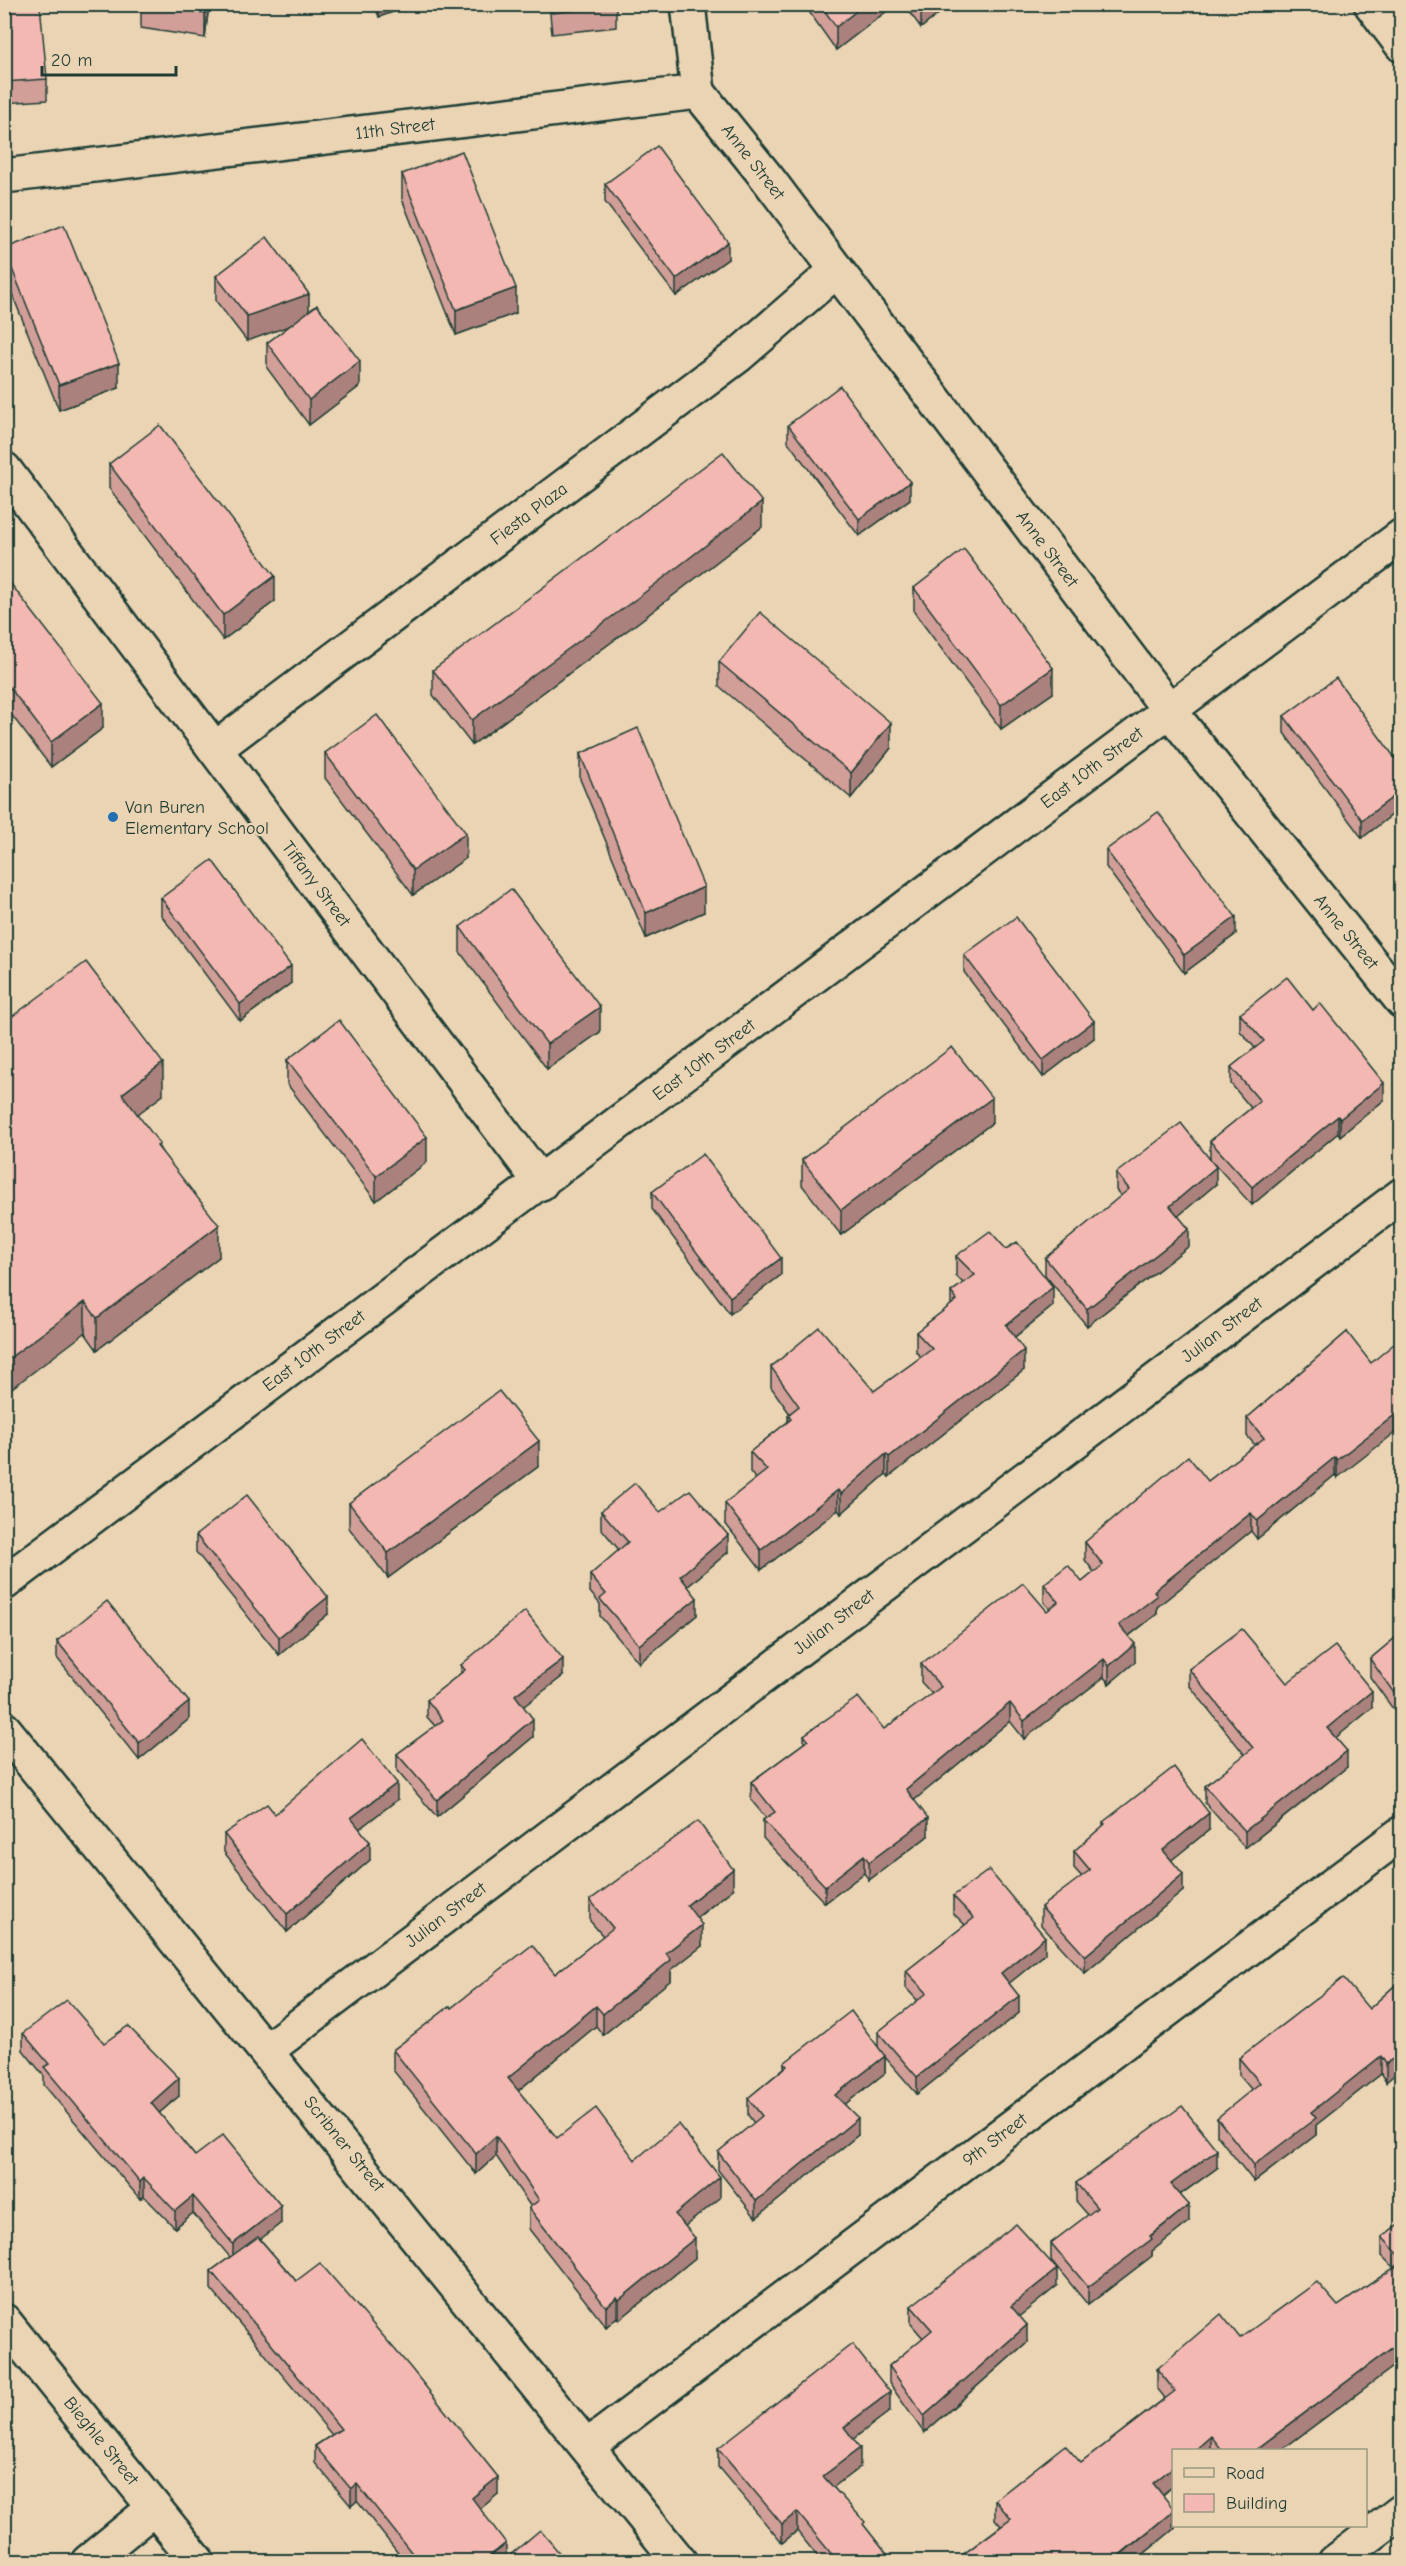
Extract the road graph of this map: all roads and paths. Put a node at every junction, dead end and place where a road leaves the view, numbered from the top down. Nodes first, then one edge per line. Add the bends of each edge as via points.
1 (688, 4) edge
2 (1371, 4) edge
3 (1401, 45) edge
4 (698, 92) junction
5 (4, 176) edge
6 (837, 270) junction
7 (4, 469) edge
8 (1401, 536) edge
9 (1169, 710) junction
10 (215, 749) junction
11 (1401, 1001) edge
12 (541, 1183) junction
13 (1401, 1195) edge
14 (4, 1583) edge
15 (4, 1729) edge
16 (1401, 1833) edge
17 (267, 2050) junction
18 (4, 2321) edge
19 (588, 2446) junction
20 (154, 2508) junction
21 (1401, 2511) edge
22 (88, 2562) edge
23 (198, 2562) edge
24 (680, 2562) edge
25 (1335, 2562) edge

1 - 4 street
2 - 3 street
4 - 5 street, 11th Street
4 - 6 street, Anne Street
6 - 9 street, Anne Street
6 - 10 street, Fiesta Plaza via 739,356
7 - 10 street, Tiffany Street
8 - 9 street, East 10th Street
9 - 11 street, Anne Street
9 - 12 street, East 10th Street
10 - 12 street, Tiffany Street
12 - 14 street, East 10th Street
13 - 17 street, Julian Street
15 - 17 street, Scribner Street
16 - 19 street, 9th Street
17 - 19 street, Scribner Street
18 - 20 street, Bieghle Street
19 - 24 street, Scribner Street
20 - 22 street
20 - 23 street, Bieghle Street
21 - 25 street

